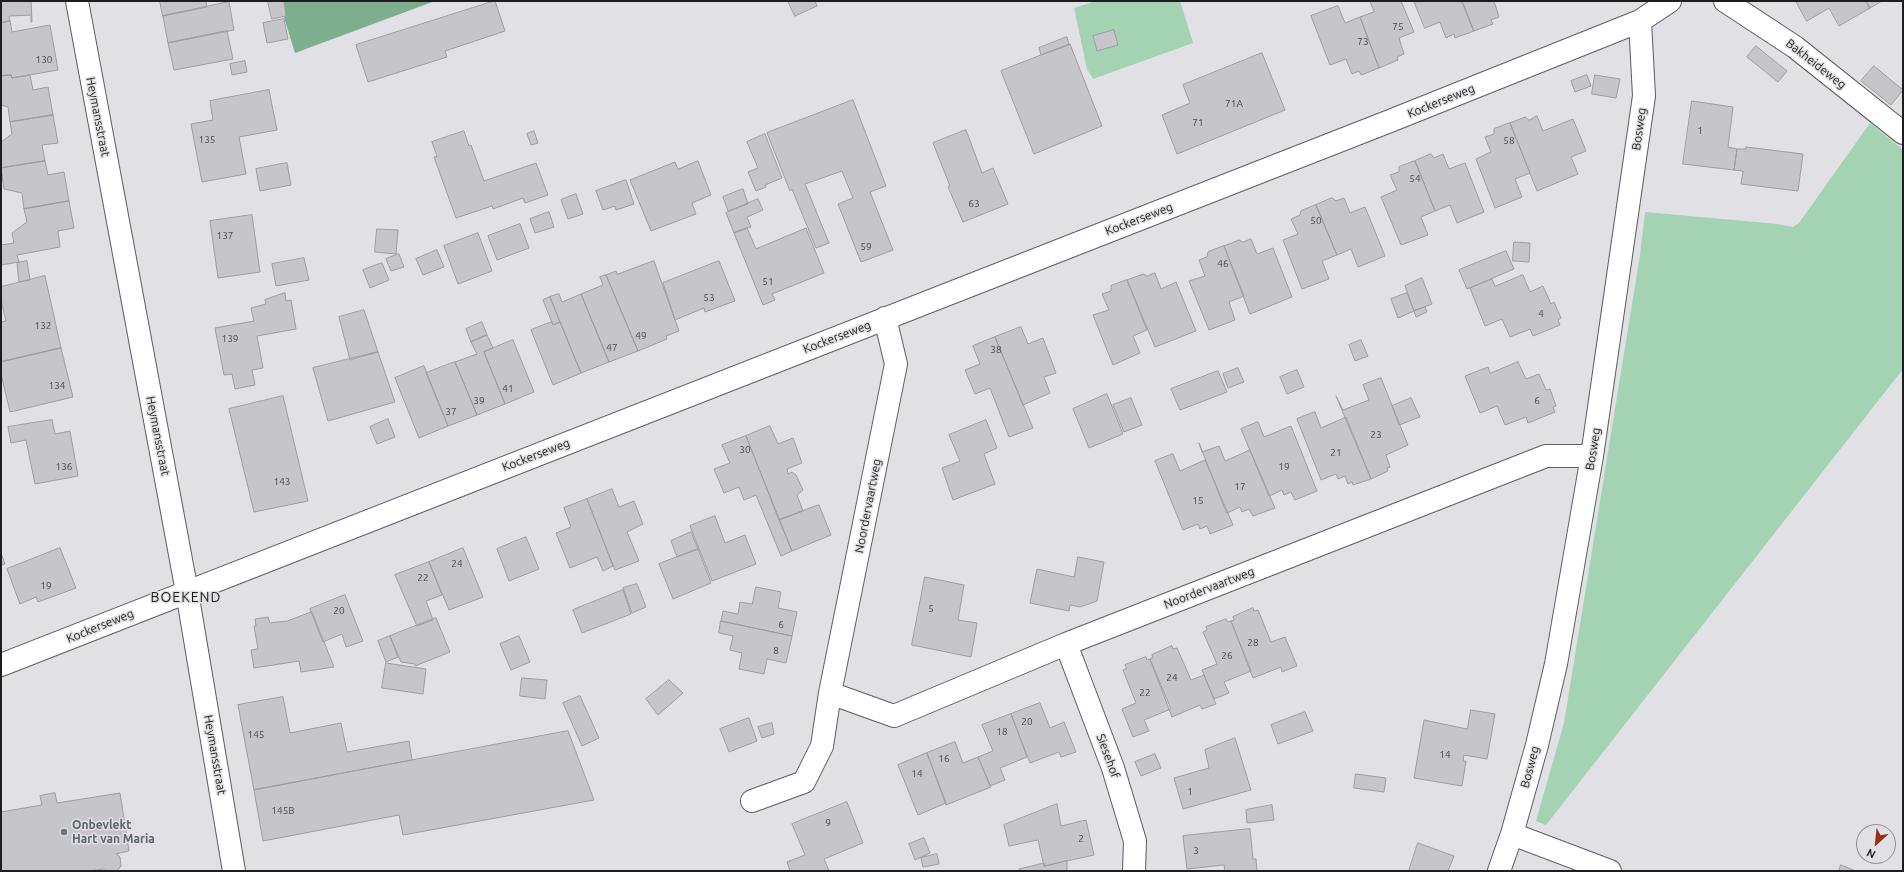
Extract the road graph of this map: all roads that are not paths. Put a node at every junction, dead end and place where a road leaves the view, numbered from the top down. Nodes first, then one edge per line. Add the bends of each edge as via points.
1 (77, 1) edge
2 (1670, 1) edge
3 (1725, 1) edge
4 (1640, 20) junction
5 (1903, 133) edge
6 (885, 318) junction
7 (1592, 456) junction
8 (187, 592) junction
9 (1066, 644) junction
10 (1, 665) edge
11 (830, 693) junction
12 (752, 801) dead end
13 (1512, 834) junction
14 (234, 871) edge
15 (1134, 871) edge
16 (1499, 871) edge
17 (1610, 871) edge

1 - 8 street, Heymansstraat
2 - 4 street, Kockerseweg
3 - 5 street, Bakheideweg via 1795,47
4 - 6 street, Kockerseweg via 1390,121
4 - 7 street, Bosweg via 1644,96
6 - 8 street, Kockerseweg
6 - 11 street, Noordervaartweg via 896,364
7 - 9 street, Noordervaartweg via 1546,456
7 - 13 street, Bosweg via 1556,664
8 - 10 street, Kockerseweg
8 - 14 street, Heymansstraat
9 - 11 street, Noordervaartweg via 894,716
9 - 15 street, Siesehof via 1113,768 1135,841
11 - 12 street, Noordervaartweg via 822,746 804,782
13 - 16 street, Bosweg
13 - 17 street

